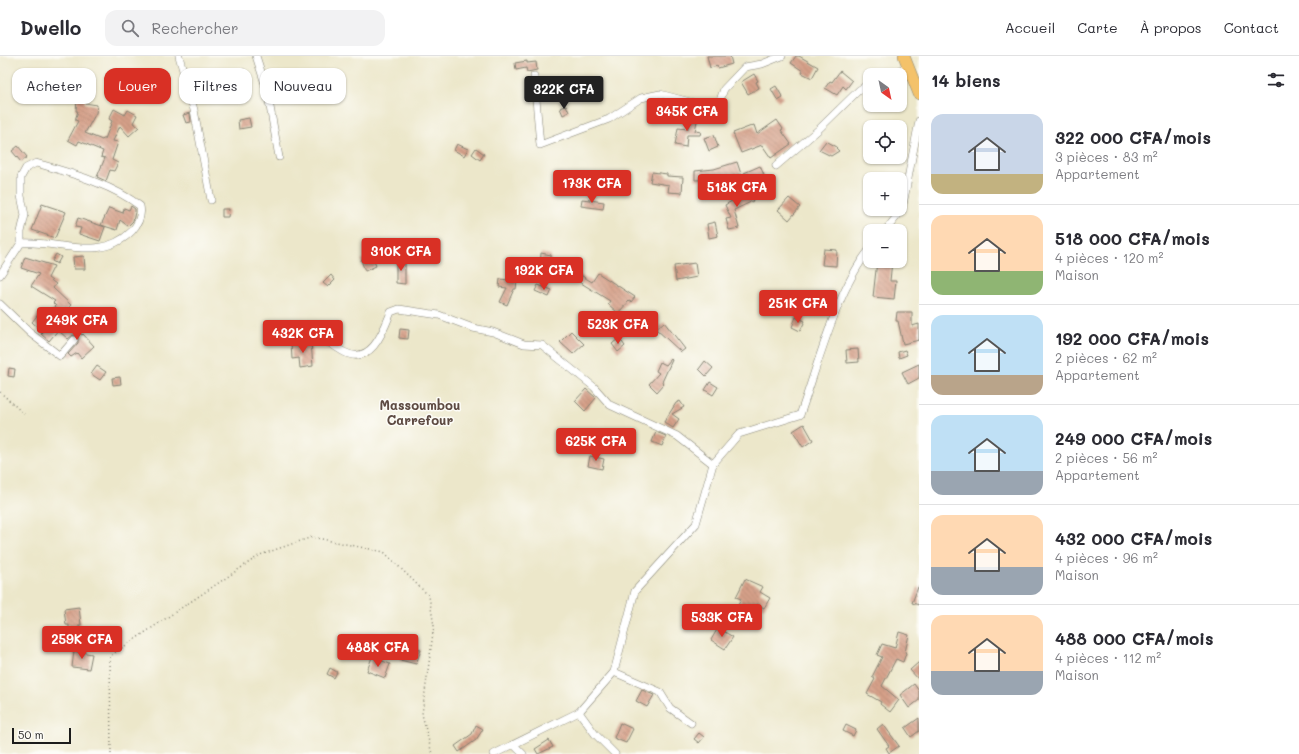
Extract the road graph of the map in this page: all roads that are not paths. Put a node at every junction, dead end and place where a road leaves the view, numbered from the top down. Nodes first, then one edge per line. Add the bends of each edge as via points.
1 (179, 56) edge
2 (256, 56) edge
3 (782, 56) edge
4 (906, 60) edge
5 (899, 68) edge
6 (534, 76) dead end
7 (863, 87) edge
8 (919, 94) edge
9 (919, 121) edge
10 (279, 157) dead end
11 (776, 166) dead end
12 (211, 200) dead end
13 (891, 224) edge
14 (21, 243) junction
15 (863, 257) edge
16 (0, 275) edge
17 (0, 304) edge
18 (298, 339) dead end
19 (74, 340) dead end
20 (713, 464) junction
21 (614, 672) junction
22 (579, 712) junction
23 (691, 723) dead end
24 (514, 745) junction
25 (494, 754) edge
26 (523, 754) edge
27 (615, 754) edge

1 - 12 street via 194,110
2 - 10 street via 267,90
3 - 6 street via 745,67 724,89 719,103 714,106 660,94 641,98 609,120 540,144
4 - 5 street
4 - 8 main road
7 - 11 street
9 - 13 street via 902,210
14 - 14 street via 25,215 21,177 26,168 36,163 74,174 128,196 140,206 142,214 134,228 121,239 102,247 82,250 32,242
14 - 16 street
15 - 20 street via 857,264 834,317 800,415 739,434
17 - 19 street via 60,356
18 - 20 street via 321,339 346,353 360,356 379,338 391,312 399,309 439,315 524,344 542,346 594,387 610,405 677,436
20 - 21 street via 696,524 635,591
21 - 22 street
21 - 23 street via 660,692 670,708
22 - 24 street
22 - 27 street via 595,734
24 - 25 street
24 - 26 street

